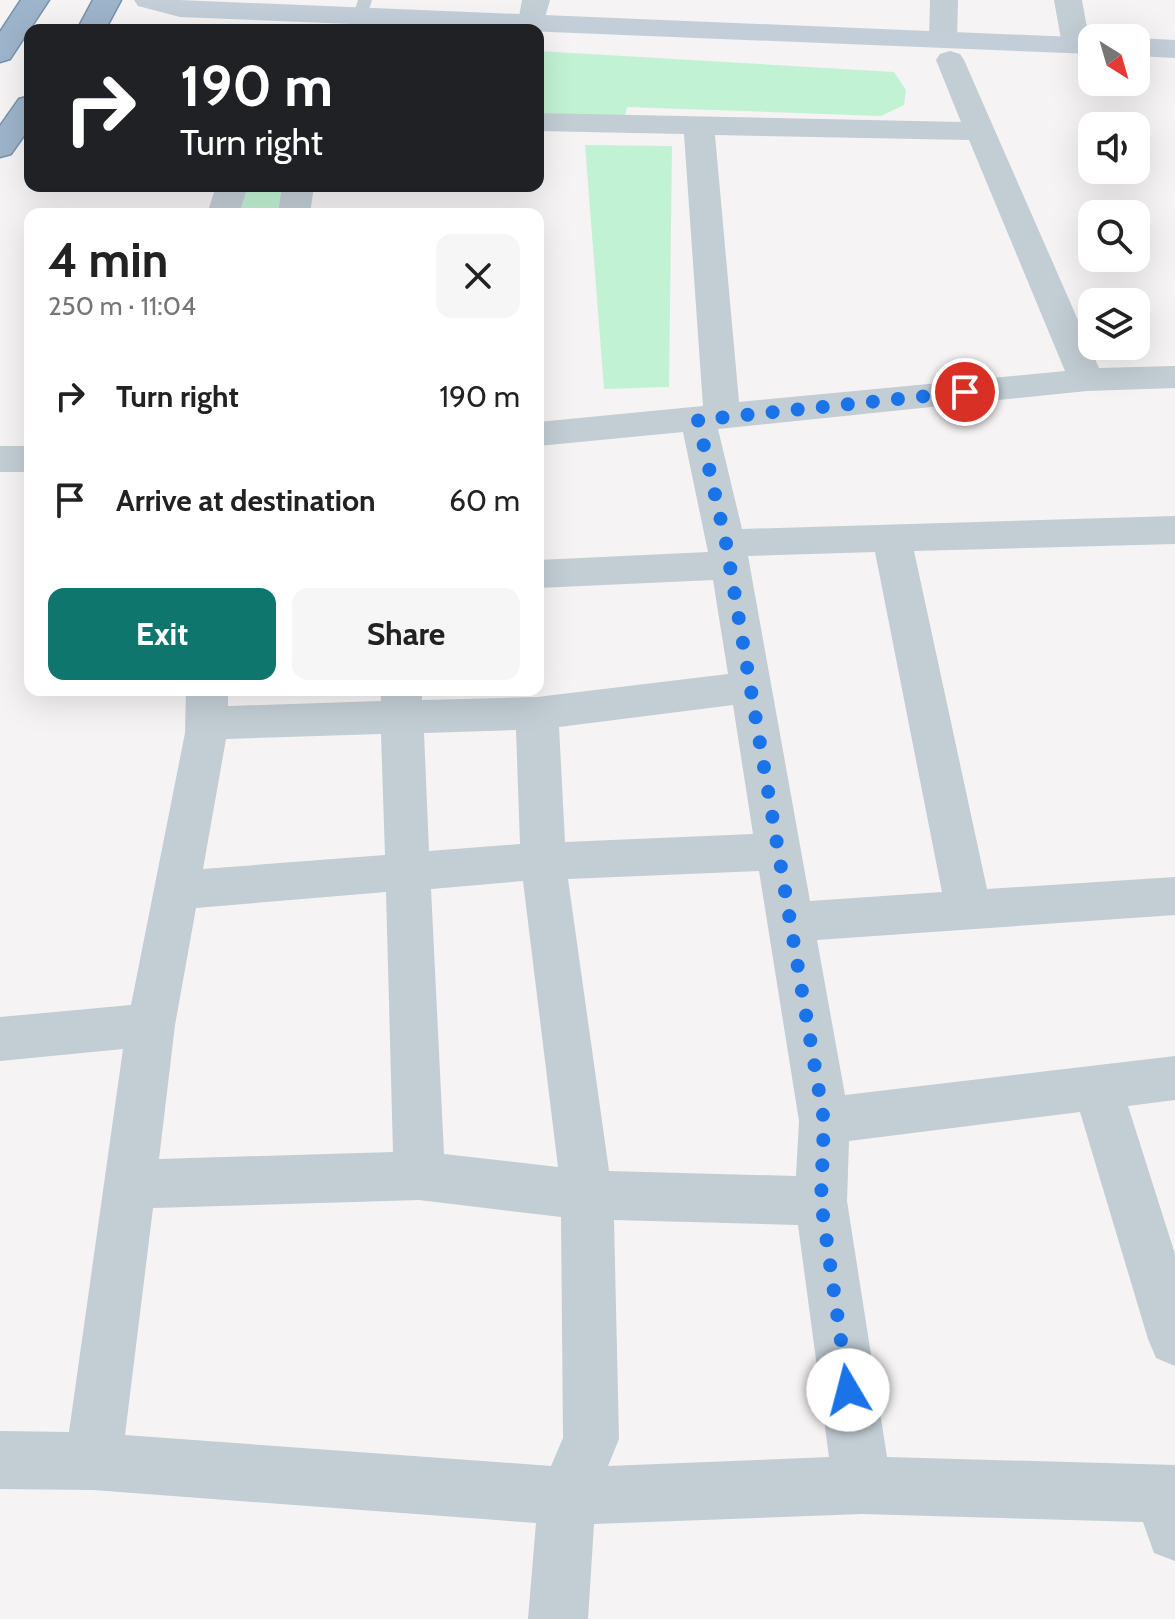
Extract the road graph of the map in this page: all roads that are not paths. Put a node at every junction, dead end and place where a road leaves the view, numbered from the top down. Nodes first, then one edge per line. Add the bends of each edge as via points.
1 (35, 0) edge
2 (107, 0) edge
3 (148, 0) edge
4 (944, 0) edge
5 (1068, 0) edge
6 (363, 8) edge
7 (535, 21) edge
8 (25, 24) edge
9 (94, 24) edge
10 (1078, 27) edge
11 (23, 30) edge
12 (1150, 48) edge
13 (1175, 49) edge
14 (947, 50) junction
15 (1078, 52) edge
16 (0, 53) edge
17 (1150, 68) edge
18 (1175, 69) edge
19 (24, 114) edge
20 (544, 122) edge
21 (699, 127) junction
22 (980, 131) junction
23 (0, 148) edge
24 (1087, 380) junction
25 (1173, 382) edge
26 (710, 419) junction
27 (544, 433) edge
28 (0, 459) edge
29 (24, 459) edge
30 (1175, 530) edge
31 (891, 536) junction
32 (727, 554) junction
33 (544, 573) edge
34 (751, 687) junction
35 (400, 702) edge
36 (207, 706) edge
37 (537, 713) junction
38 (779, 852) junction
39 (543, 861) junction
40 (406, 873) junction
41 (177, 890) junction
42 (1175, 896) edge
43 (969, 911) junction
44 (792, 922) junction
45 (151, 1025) junction
46 (0, 1039) edge
47 (1175, 1078) edge
48 (1097, 1088) junction
49 (824, 1121) junction
50 (419, 1176) junction
51 (130, 1184) junction
52 (587, 1195) junction
53 (821, 1201) junction
54 (1175, 1339) edge
55 (0, 1460) edge
56 (93, 1461) junction
57 (862, 1485) junction
58 (567, 1496) junction
59 (1172, 1507) edge
60 (558, 1619) edge

1 - 8 highway
2 - 9 highway
3 - 6 main road via 180,9
4 - 14 street
5 - 10 street
6 - 7 main road
7 - 14 main road
11 - 16 highway
12 - 13 main road
14 - 15 main road
14 - 22 street
17 - 18 main road
19 - 23 highway
20 - 21 street
21 - 22 street
21 - 26 street
22 - 24 street
24 - 25 street
24 - 26 street
26 - 27 street
26 - 32 street
28 - 29 street
30 - 31 street
31 - 32 street
31 - 43 street
32 - 33 street
32 - 34 street
34 - 37 street
34 - 38 street
35 - 36 street
35 - 37 street
35 - 40 street
36 - 41 street
37 - 39 street
38 - 39 street
38 - 44 street
39 - 40 street
39 - 52 street
40 - 41 street
40 - 50 street
41 - 45 street
42 - 43 street
43 - 44 street
44 - 49 street
45 - 46 street
45 - 51 street
47 - 48 street
48 - 49 street
48 - 54 street
49 - 53 street
50 - 51 street
50 - 52 street
51 - 56 street
52 - 53 street
52 - 58 street via 591,1439
53 - 57 street
55 - 56 street
56 - 58 street
57 - 58 street
57 - 59 street
58 - 60 street

